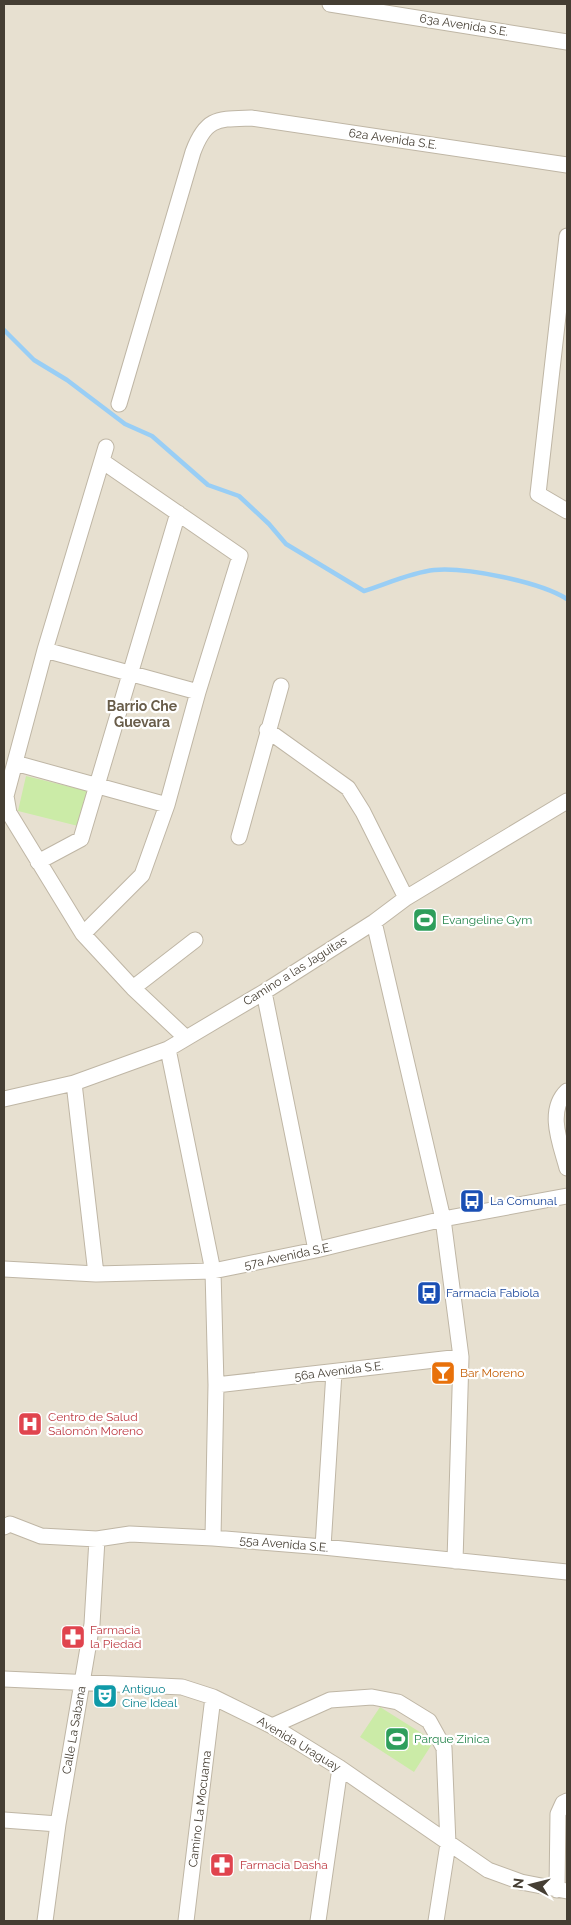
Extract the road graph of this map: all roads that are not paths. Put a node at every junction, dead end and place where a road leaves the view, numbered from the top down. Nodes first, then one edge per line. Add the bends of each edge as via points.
1 (330, 4) edge
2 (567, 42) edge
3 (567, 165) edge
4 (567, 236) edge
5 (119, 404) dead end
6 (567, 511) edge
7 (178, 513) junction
8 (45, 650) junction
9 (131, 674) junction
10 (281, 686) dead end
11 (198, 692) junction
12 (267, 730) junction
13 (15, 763) junction
14 (97, 787) junction
15 (567, 801) edge
16 (167, 806) junction
17 (239, 837) dead end
18 (38, 862) junction
19 (406, 898) junction
20 (374, 922) junction
21 (83, 934) junction
22 (194, 940) dead end
23 (134, 988) junction
24 (264, 992) junction
25 (185, 1037) junction
26 (168, 1049) junction
27 (74, 1083) junction
28 (567, 1091) edge
29 (4, 1099) edge
30 (567, 1168) edge
31 (567, 1196) edge
32 (443, 1219) junction
33 (316, 1250) junction
34 (4, 1269) edge
35 (214, 1272) junction
36 (96, 1274) junction
37 (462, 1357) junction
38 (334, 1372) junction
39 (216, 1385) junction
40 (6, 1523) edge
41 (213, 1538) junction
42 (97, 1539) junction
43 (323, 1547) junction
44 (455, 1562) junction
45 (567, 1572) edge
46 (4, 1679) edge
47 (83, 1684) junction
48 (213, 1697) junction
49 (272, 1726) junction
50 (340, 1768) junction
51 (567, 1801) edge
52 (4, 1820) edge
53 (58, 1824) junction
54 (448, 1844) junction
55 (562, 1890) edge
56 (45, 1921) edge
57 (186, 1921) edge
58 (318, 1921) edge
59 (436, 1921) edge

1 - 2 street, 63a Avenida S.E.
3 - 5 street, 62a Avenida S.E. via 251,118 219,119 205,129 192,152
4 - 6 street via 538,494
7 - 8 street via 104,454
7 - 9 street
7 - 11 street via 240,556
8 - 9 street
8 - 13 street
9 - 11 street
9 - 14 street
10 - 12 street
11 - 16 street
12 - 17 street
12 - 19 street via 348,788
13 - 14 street
13 - 18 street via 6,796 9,813
14 - 16 street
14 - 18 street via 82,839
15 - 19 street, Camino a las Jaguitas
16 - 21 street via 139,880
18 - 21 street
19 - 20 street, Camino a las Jaguitas
20 - 24 street, Camino a las Jaguitas
20 - 32 street
21 - 23 street
22 - 23 street
23 - 25 street
24 - 25 street, Camino a las Jaguitas
24 - 33 street
25 - 26 street, Camino a las Jaguitas
26 - 27 street, Camino a las Jaguitas
26 - 35 street
27 - 29 street, Camino a las Jaguitas
27 - 36 street
28 - 30 street via 558,1106 556,1122
31 - 32 street, 57a Avenida S.E.
32 - 33 street, 57a Avenida S.E.
32 - 37 street
33 - 35 street, 57a Avenida S.E.
34 - 36 street, 57a Avenida S.E.
35 - 36 street, 57a Avenida S.E.
35 - 39 street
37 - 38 street, 56a Avenida S.E.
37 - 44 street
38 - 39 street, 56a Avenida S.E.
38 - 43 street
39 - 41 street
40 - 42 street, 55a Avenida S.E. via 41,1536
41 - 42 street, 55a Avenida S.E. via 130,1534
41 - 43 street, 55a Avenida S.E.
42 - 47 street, Calle La Sabana via 92,1624
43 - 44 street, 55a Avenida S.E.
44 - 45 street, 55a Avenida S.E.
46 - 47 street, Avenida Uraguay
47 - 48 street, Avenida Uraguay via 182,1687
47 - 53 street, Calle La Sabana
48 - 49 street, Avenida Uraguay
48 - 57 street, Camino La Mocuama
49 - 50 street, Avenida Uraguay
49 - 54 street via 330,1700 372,1697 398,1702 429,1721 444,1748
50 - 54 street, Avenida Uraguay
50 - 58 street
51 - 55 street via 562,1803 558,1814
52 - 53 street
53 - 56 street, Calle La Sabana
54 - 55 street, Avenida Uraguay via 488,1870 521,1882
54 - 59 street

